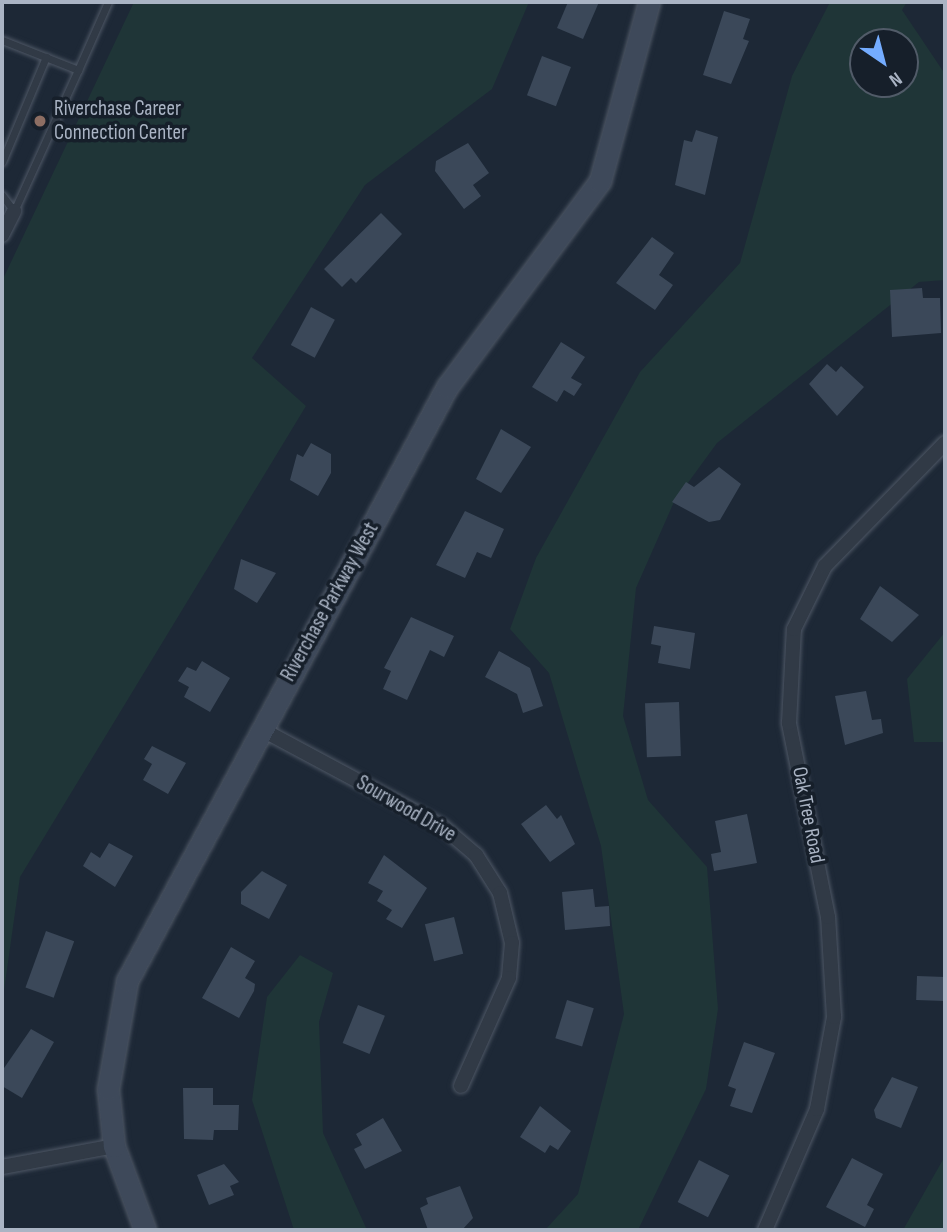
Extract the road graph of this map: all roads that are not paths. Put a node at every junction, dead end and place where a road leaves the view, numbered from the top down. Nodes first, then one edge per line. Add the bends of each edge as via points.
1 (108, 2) edge
2 (649, 2) edge
3 (2, 40) edge
4 (46, 57) junction
5 (78, 69) junction
6 (2, 162) edge
7 (2, 195) edge
8 (14, 211) junction
9 (2, 235) edge
10 (945, 443) edge
11 (261, 729) junction
12 (461, 1086) dead end
13 (114, 1146) junction
14 (2, 1167) edge
15 (145, 1230) edge
16 (765, 1230) edge

1 - 5 lane
2 - 11 street, Riverchase Parkway West via 600,181 447,387
3 - 4 lane
4 - 5 lane
4 - 6 lane
5 - 8 lane
7 - 8 lane
8 - 9 street
10 - 16 street, Oak Tree Road via 843,544 794,629 789,723 828,917 834,1017 817,1109
11 - 12 street, Sourwood Drive via 442,826 476,855 500,893 512,943 509,978
11 - 13 street, Riverchase Parkway West via 127,981 109,1065
13 - 14 street
13 - 15 street, Riverchase Parkway West

